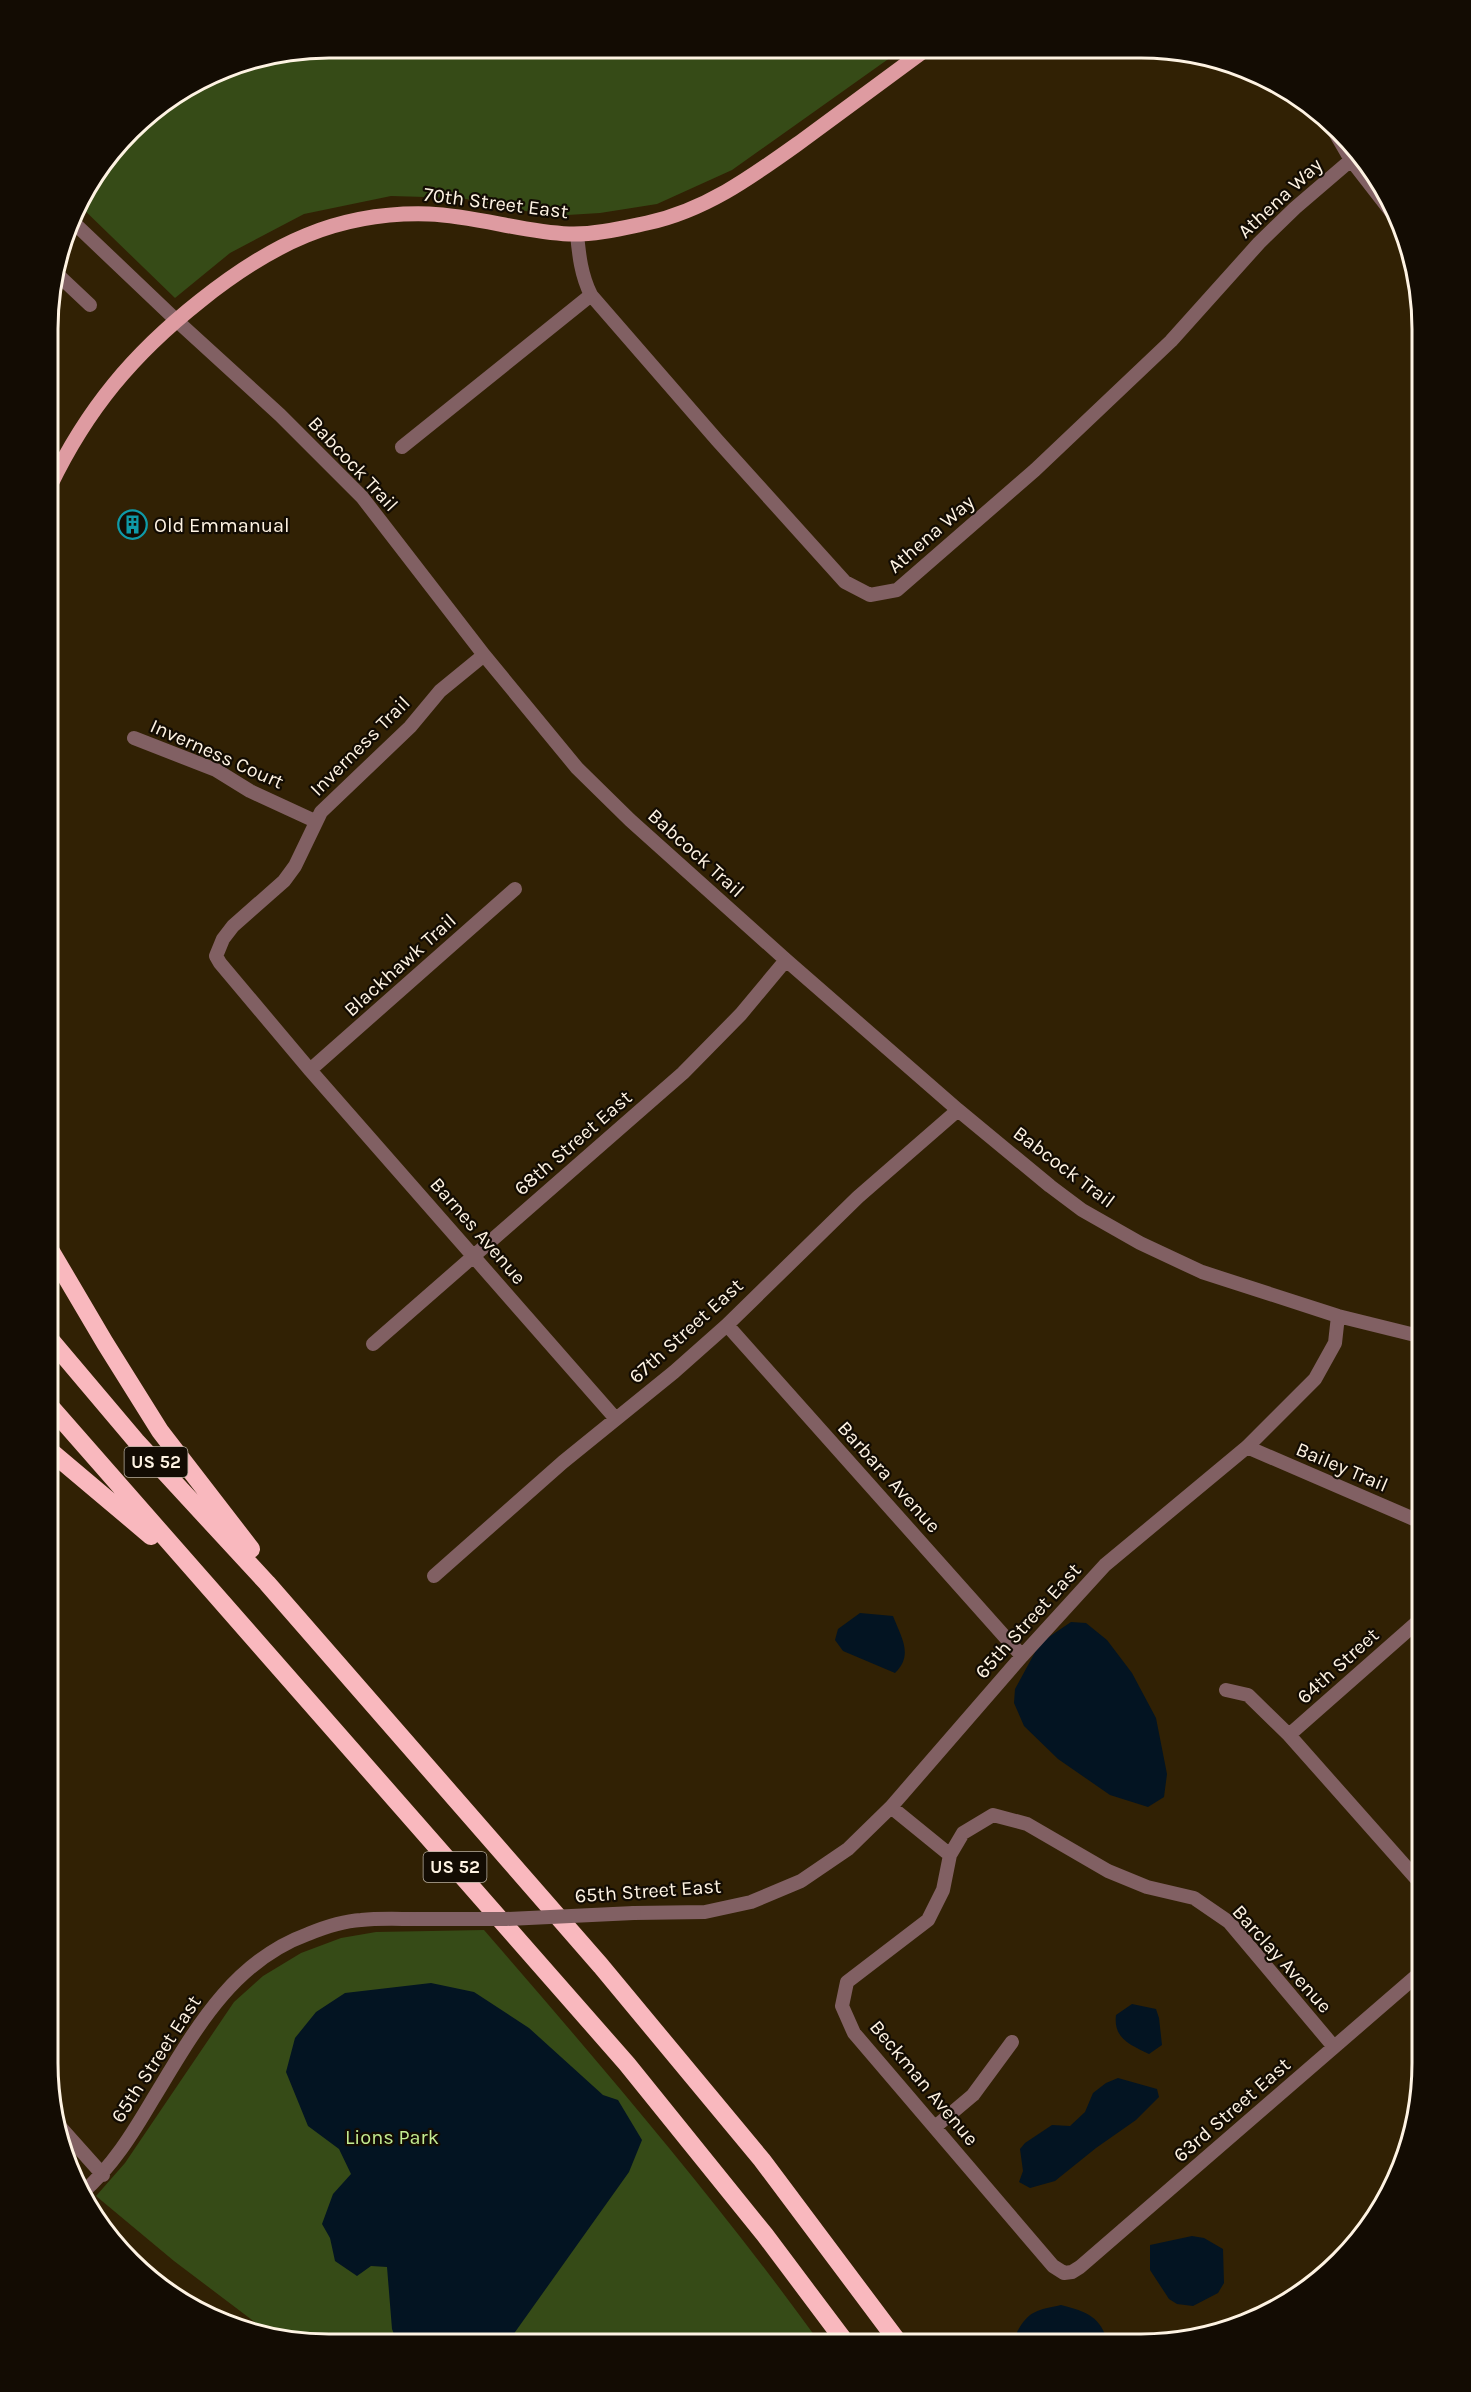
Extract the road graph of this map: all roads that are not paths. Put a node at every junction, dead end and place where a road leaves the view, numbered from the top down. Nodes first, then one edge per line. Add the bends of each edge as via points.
1 (914, 58) edge
2 (1347, 153) edge
3 (1351, 160) junction
4 (1371, 186) edge
5 (79, 227) edge
6 (577, 234) junction
7 (63, 280) edge
8 (591, 295) junction
9 (90, 305) dead end
10 (176, 320) junction
11 (402, 447) dead end
12 (58, 469) edge
13 (484, 655) junction
14 (134, 738) dead end
15 (315, 821) junction
16 (515, 889) dead end
17 (786, 960) junction
18 (310, 1071) junction
19 (958, 1110) junction
20 (474, 1255) junction
21 (58, 1263) edge
22 (1338, 1316) junction
23 (727, 1325) junction
24 (1412, 1334) edge
25 (373, 1344) dead end
26 (58, 1349) edge
27 (58, 1415) edge
28 (616, 1419) junction
29 (1247, 1447) junction
30 (58, 1457) edge
31 (1412, 1518) edge
32 (434, 1576) dead end
33 (204, 1583) junction
34 (267, 1583) junction
35 (1412, 1626) edge
36 (1022, 1656) junction
37 (1226, 1690) dead end
38 (1289, 1735) junction
39 (891, 1807) junction
40 (950, 1855) junction
41 (1412, 1874) edge
42 (1412, 1980) edge
43 (1012, 2042) dead end
44 (1334, 2047) junction
45 (935, 2127) junction
46 (69, 2138) edge
47 (102, 2175) junction
48 (89, 2187) edge
49 (1064, 2273) joint
50 (839, 2334) edge
51 (892, 2334) edge

1 - 6 main road, 70th Street East via 726,194 690,211 647,223
2 - 3 street
3 - 4 street
3 - 8 street, Athena Way via 1266,236 1171,341 1035,470 897,590 870,595 845,582
5 - 10 street, Babcock Trail
6 - 8 street, Athena Way via 580,262
6 - 10 main road, 70th Street East via 432,214 350,222 309,234 259,257
7 - 9 street
8 - 11 street
10 - 12 main road, 70th Street East via 132,361 91,414
10 - 13 street, Babcock Trail via 362,497
13 - 15 street, Inverness Trail via 440,692 372,765 332,799
13 - 17 street, Babcock Trail via 577,768
14 - 15 street, Inverness Court via 216,770 250,791
15 - 18 street, Inverness Trail via 295,866 284,881 233,926 216,956
16 - 18 street, Blackhawk Trail
17 - 19 street, Babcock Trail
17 - 20 street, 68th Street East via 741,1014 683,1073
18 - 20 street, Barnes Avenue
19 - 22 street, Babcock Trail via 1082,1210 1140,1243 1202,1272
19 - 23 street, 67th Street East via 858,1197
20 - 25 street, 68th Street East
20 - 28 street, Barnes Avenue
21 - 34 highway via 141,1402 258,1558
22 - 24 street, Babcock Trail
22 - 29 street, 65th Street East via 1335,1342 1315,1379
23 - 28 street, 67th Street East
23 - 36 street, Barbara Avenue
26 - 34 highway, US 52 via 136,1441
27 - 33 highway, US 52
28 - 32 street, 67th Street East
29 - 31 street, Bailey Trail
29 - 36 street, 65th Street East via 1105,1565
30 - 33 highway
33 - 50 highway, US 52 via 627,2064
34 - 51 highway, US 52 via 683,2063 762,2160
35 - 38 street, 64th Street
36 - 39 street, 65th Street East
37 - 38 street via 1248,1695
38 - 41 street
39 - 40 street
39 - 47 street, 65th Street East, bridge via 848,1849 801,1881 751,1902 705,1912 360,1920 328,1926 289,1941 237,1978 199,2024
40 - 44 street, Barclay Avenue via 963,1833 993,1815 1027,1824 1108,1871 1147,1887 1194,1898 1229,1922
40 - 45 street, Beckman Avenue via 943,1890 928,1920 847,1982 842,2006 854,2033
42 - 44 street, 63rd Street East
43 - 45 street via 973,2096
44 - 49 street, 63rd Street East via 1080,2267
45 - 49 street, Beckman Avenue via 1053,2266
46 - 47 street
47 - 48 street, 65th Street East

